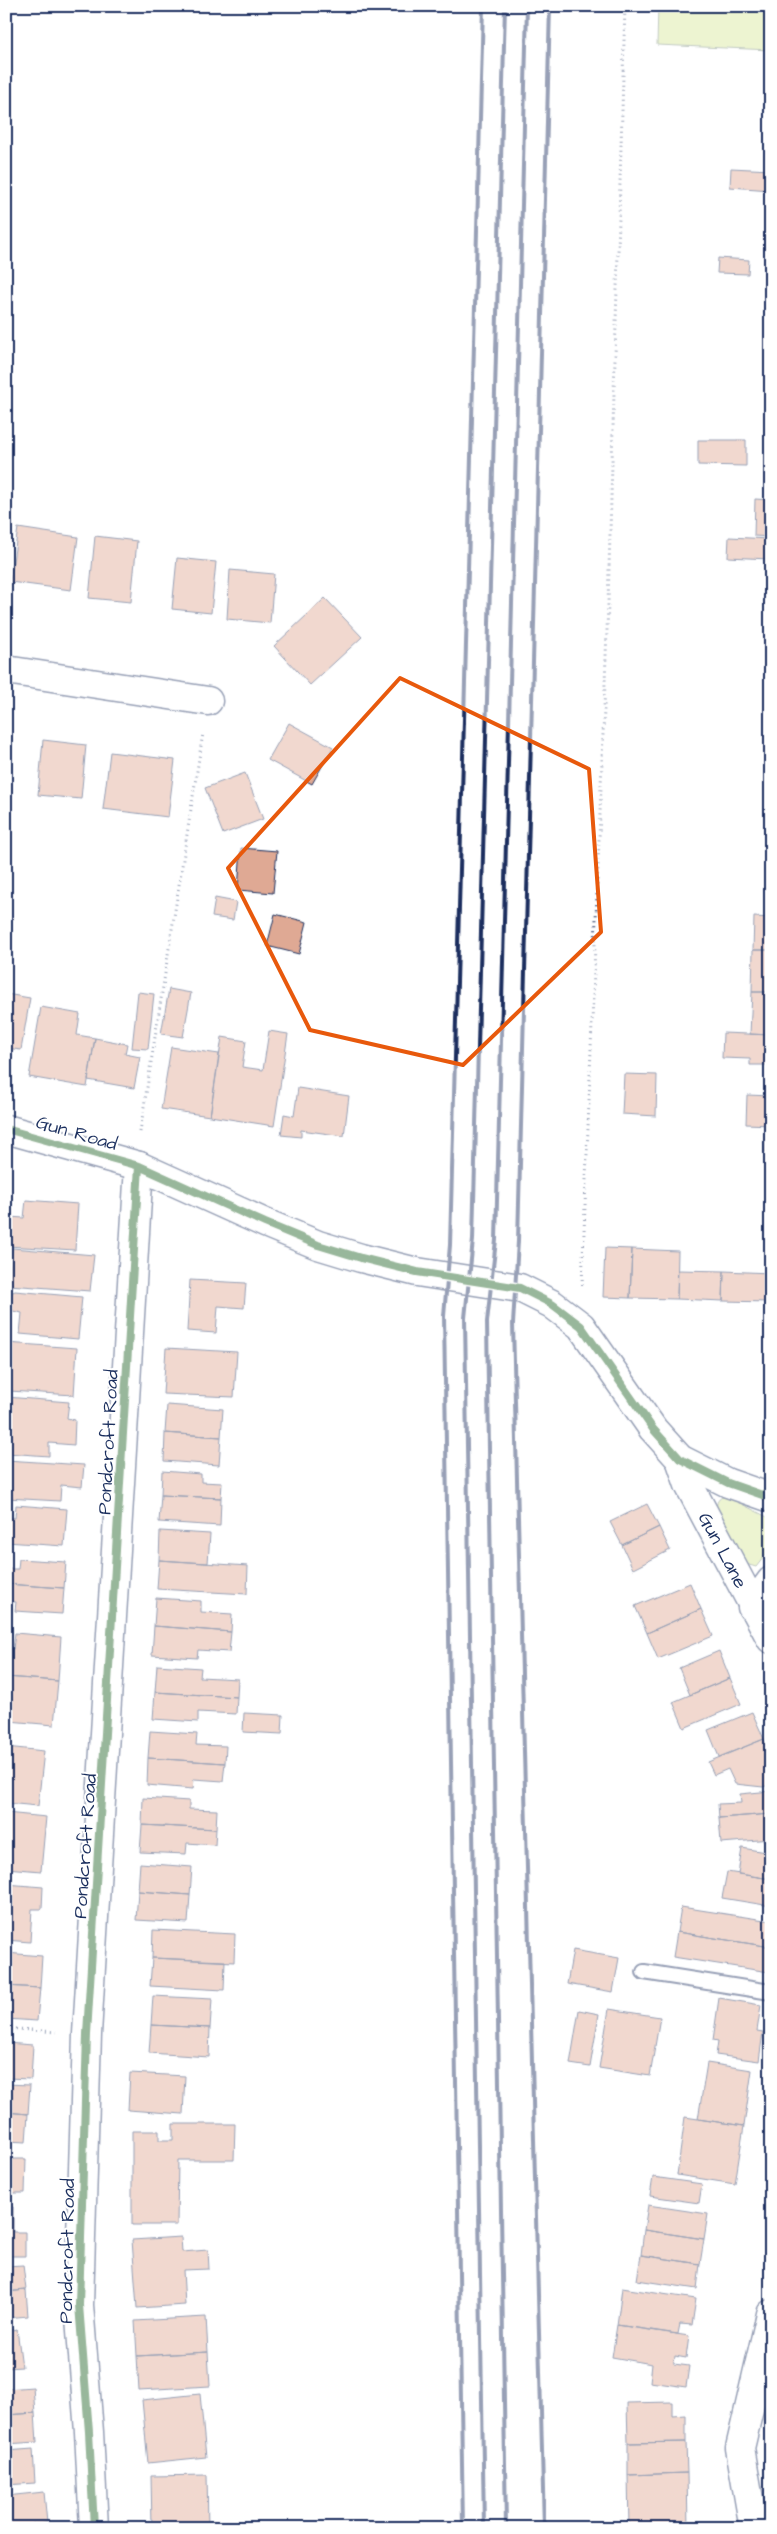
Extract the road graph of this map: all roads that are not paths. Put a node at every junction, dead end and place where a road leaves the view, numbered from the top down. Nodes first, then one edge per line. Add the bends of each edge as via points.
1 (6, 670) edge
2 (208, 701) road end
3 (6, 1128) edge
4 (139, 1166) junction
5 (680, 1459) junction
6 (771, 1498) edge
7 (771, 1581) edge
8 (752, 1607) junction
9 (771, 1639) edge
10 (644, 1972) dead end
11 (771, 1992) edge
12 (771, 2314) edge
13 (94, 2528) edge
14 (754, 2528) edge

1 - 2 street
3 - 4 street, Gun Road
4 - 5 street, Gun Road via 318,1245 417,1272 520,1288 552,1304 581,1326 653,1428
4 - 13 street, Pondcroft Road via 87,2034 79,2305
5 - 6 street via 728,1483
5 - 8 street, Gun Lane via 689,1485
7 - 8 street
8 - 9 street, Gun Lane
10 - 11 lane
12 - 14 street via 740,2448

